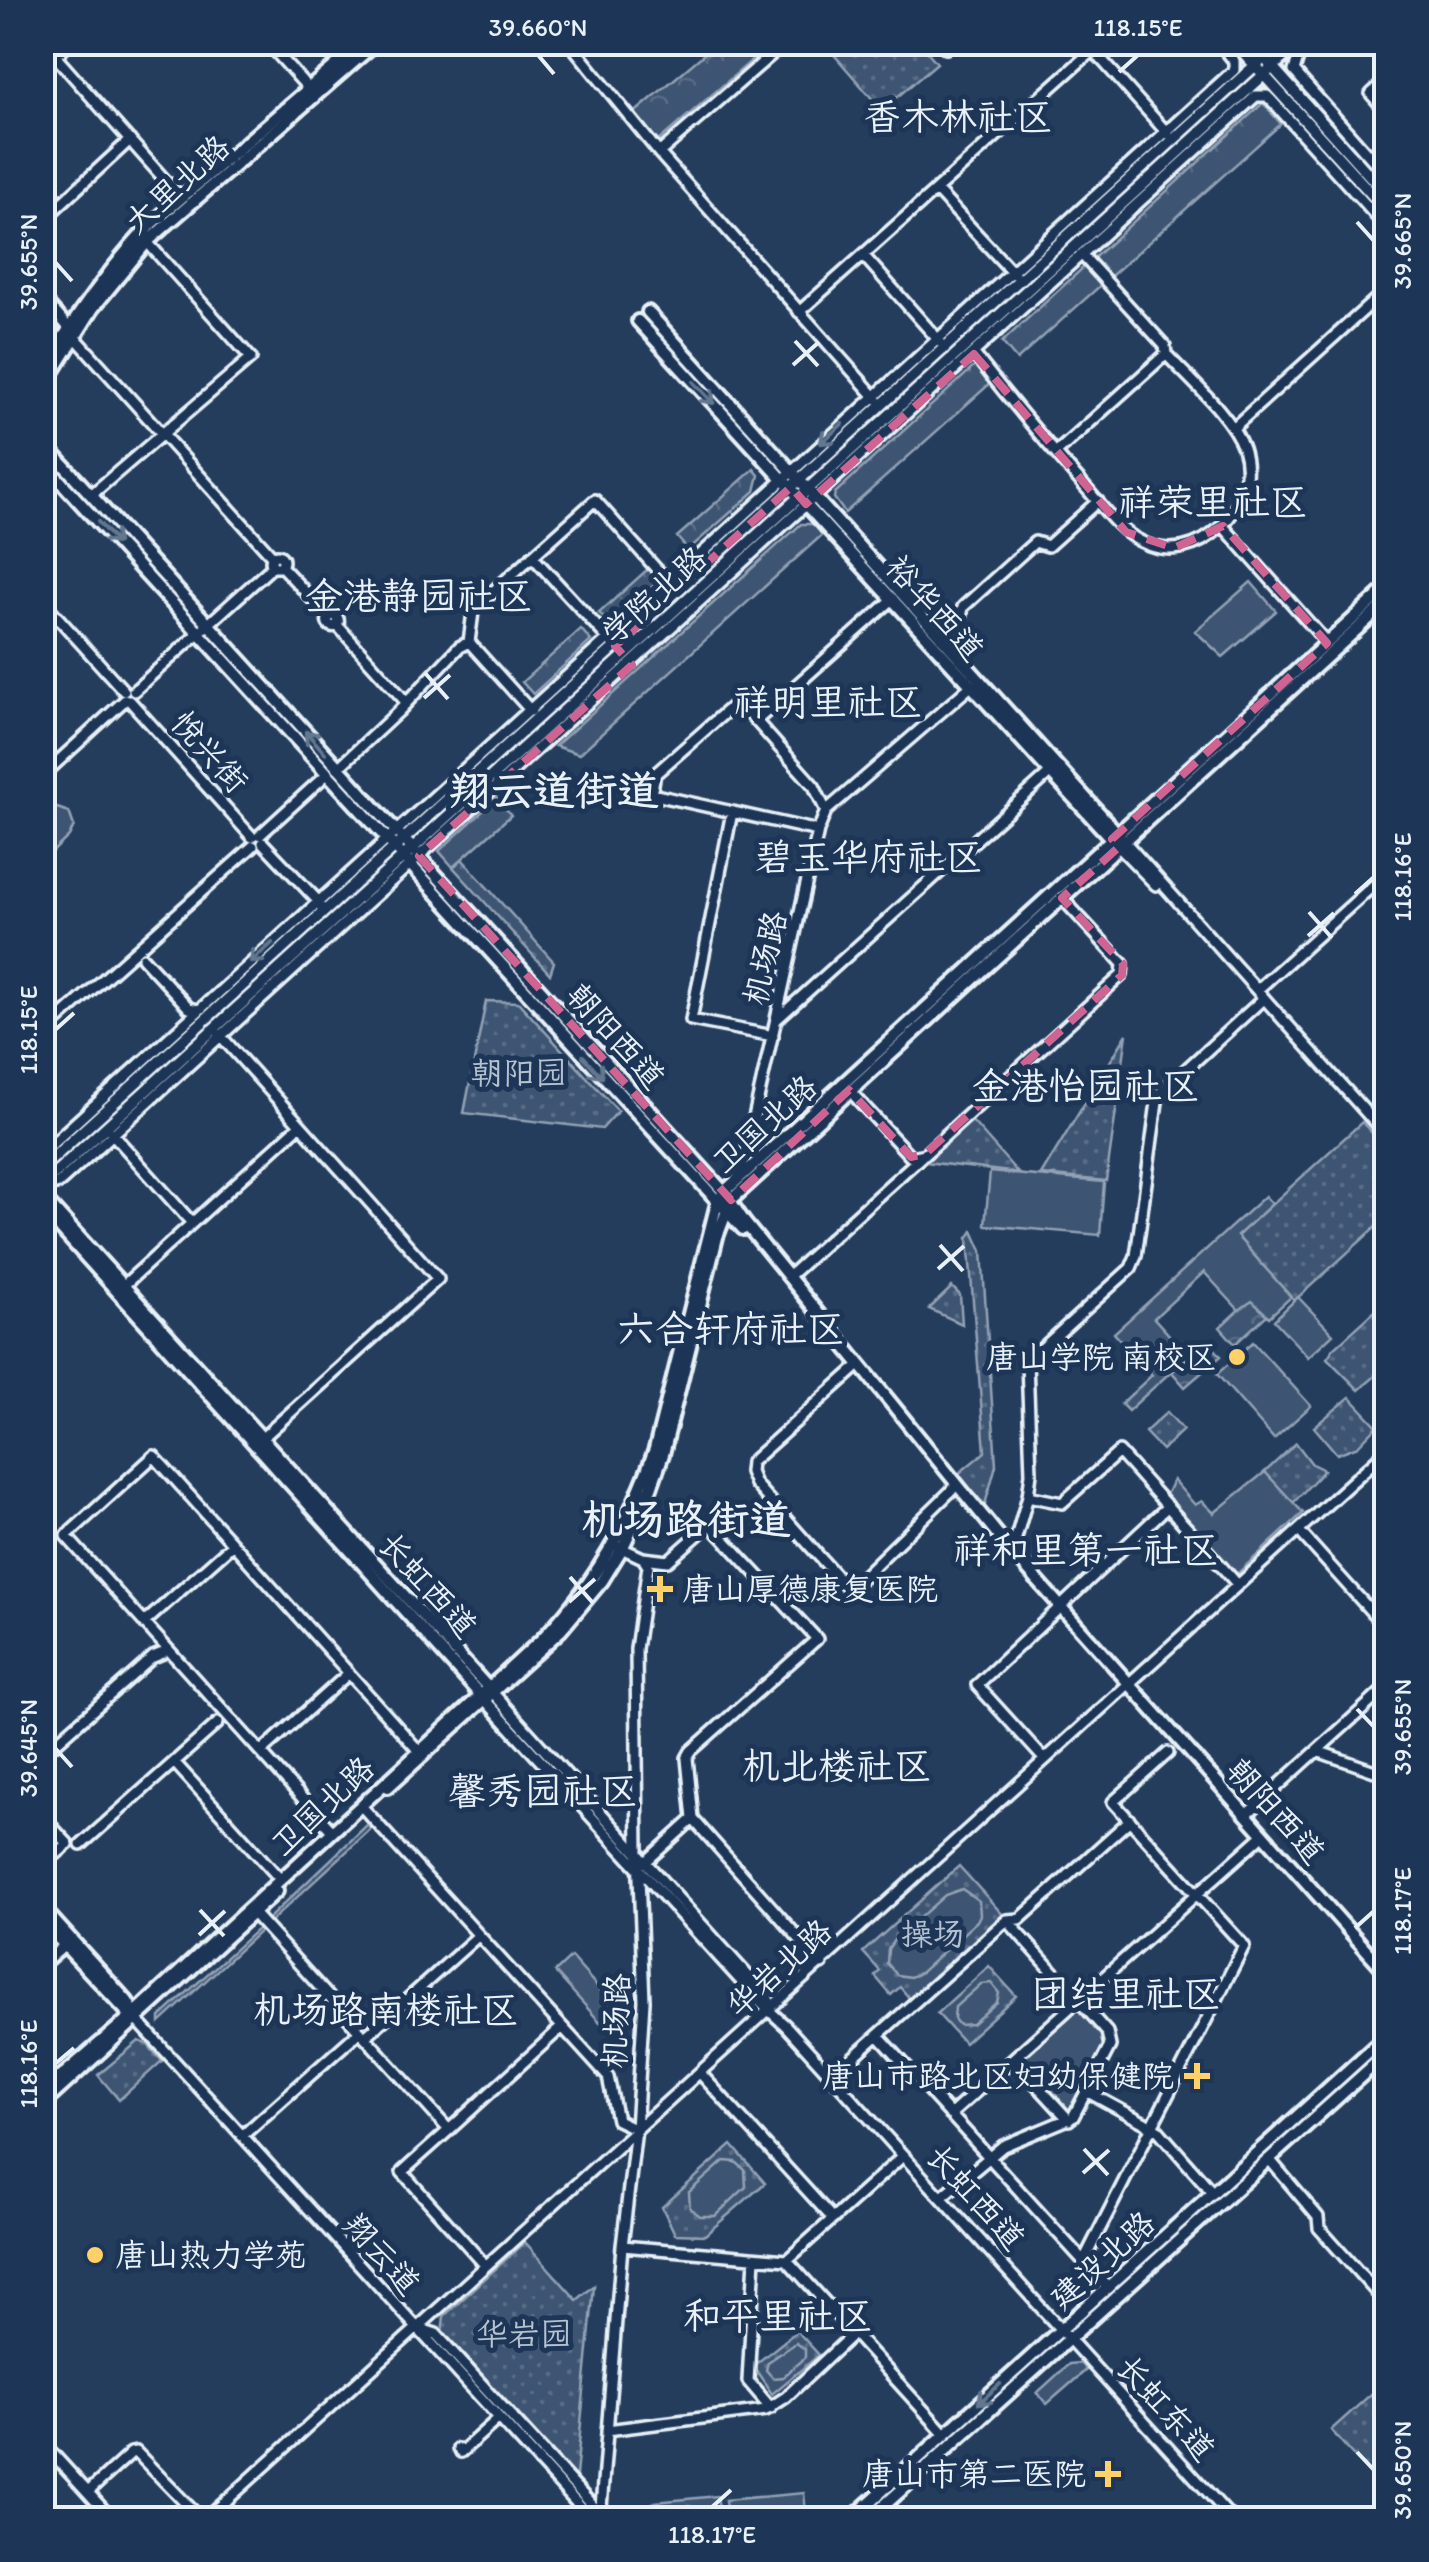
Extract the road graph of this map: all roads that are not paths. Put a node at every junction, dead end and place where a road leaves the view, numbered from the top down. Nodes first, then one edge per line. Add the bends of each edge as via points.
1 (72, 42) edge
2 (270, 42) edge
3 (363, 42) edge
4 (377, 42) edge
5 (569, 42) edge
6 (786, 42) edge
7 (1219, 42) edge
8 (1234, 42) edge
9 (1250, 42) edge
10 (1281, 42) edge
11 (1300, 42) edge
12 (1315, 42) edge
13 (1090, 46) edge
14 (56, 57) junction
15 (1260, 62) junction
16 (42, 69) edge
17 (1269, 71) junction
18 (1386, 80) edge
19 (308, 88) junction
20 (1386, 111) edge
21 (1170, 136) junction
22 (130, 140) junction
23 (658, 153) junction
24 (1386, 175) edge
25 (936, 190) junction
26 (1385, 190) edge
27 (181, 198) junction
28 (1386, 210) edge
29 (42, 221) edge
30 (1386, 228) edge
31 (147, 242) junction
32 (863, 255) junction
33 (1082, 255) junction
34 (1016, 276) junction
35 (1386, 290) edge
36 (1032, 294) junction
37 (42, 300) edge
38 (648, 312) dead end
39 (799, 312) junction
40 (638, 321) dead end
41 (72, 332) junction
42 (941, 343) junction
43 (974, 354) junction
44 (1166, 354) junction
45 (42, 372) edge
46 (42, 390) edge
47 (878, 401) junction
48 (1233, 428) junction
49 (164, 435) junction
50 (42, 442) edge
51 (1056, 453) junction
52 (42, 461) edge
53 (800, 488) junction
54 (91, 495) junction
55 (1098, 501) junction
56 (1222, 526) junction
57 (532, 556) junction
58 (276, 563) junction
59 (672, 587) junction
60 (1386, 589) edge
61 (893, 599) junction
62 (42, 600) edge
63 (1386, 603) edge
64 (209, 624) junction
65 (198, 632) junction
66 (938, 641) junction
67 (469, 642) junction
68 (611, 643) junction
69 (1327, 643) junction
70 (628, 661) junction
71 (971, 686) junction
72 (128, 697) junction
73 (406, 702) junction
74 (533, 713) junction
75 (756, 721) junction
76 (332, 772) junction
77 (1050, 772) junction
78 (42, 774) edge
79 (826, 811) junction
80 (732, 812) junction
81 (818, 831) junction
82 (395, 839) junction
83 (257, 840) junction
84 (1118, 840) junction
85 (411, 857) junction
86 (1386, 874) edge
87 (1062, 898) junction
88 (319, 906) junction
89 (144, 944) junction
90 (130, 956) junction
91 (143, 958) junction
92 (1260, 994) junction
93 (777, 1018) junction
94 (210, 1023) junction
95 (42, 1034) edge
96 (772, 1036) junction
97 (849, 1090) junction
98 (300, 1125) junction
99 (110, 1130) junction
100 (1386, 1135) edge
101 (42, 1153) edge
102 (924, 1154) junction
103 (42, 1168) edge
104 (736, 1185) junction
105 (42, 1190) edge
106 (724, 1202) junction
107 (42, 1208) edge
108 (192, 1223) junction
109 (788, 1278) junction
110 (124, 1285) junction
111 (855, 1369) junction
112 (259, 1441) junction
113 (1386, 1451) edge
114 (953, 1489) junction
115 (1028, 1496) junction
116 (1168, 1506) junction
117 (1299, 1531) junction
118 (233, 1544) junction
119 (618, 1547) junction
120 (1012, 1552) junction
121 (643, 1558) junction
122 (1238, 1585) junction
123 (1058, 1608) junction
124 (144, 1623) junction
125 (1386, 1628) edge
126 (164, 1652) dead end
127 (349, 1673) junction
128 (1128, 1684) junction
129 (1386, 1688) edge
130 (486, 1694) junction
131 (218, 1723) dead end
132 (418, 1750) junction
133 (1317, 1751) junction
134 (261, 1752) junction
135 (1168, 1753) dead end
136 (42, 1755) edge
137 (1044, 1759) junction
138 (174, 1762) junction
139 (1386, 1775) edge
140 (364, 1808) junction
141 (1246, 1815) junction
142 (42, 1816) edge
143 (692, 1818) junction
144 (1130, 1820) junction
145 (331, 1830) junction
146 (1263, 1835) junction
147 (80, 1845) dead end
148 (638, 1848) junction
149 (650, 1858) junction
150 (42, 1866) edge
151 (639, 1871) junction
152 (280, 1879) junction
153 (1197, 1895) junction
154 (42, 1908) edge
155 (253, 1914) junction
156 (1007, 1920) junction
157 (42, 1921) edge
158 (479, 1935) junction
159 (65, 1945) junction
160 (822, 1964) junction
161 (42, 1965) edge
162 (1386, 1972) edge
163 (1080, 2000) junction
164 (771, 2009) junction
165 (134, 2016) junction
166 (562, 2026) junction
167 (362, 2034) junction
168 (878, 2035) junction
169 (1386, 2036) edge
170 (1386, 2054) edge
171 (1013, 2060) junction
172 (42, 2065) edge
173 (700, 2072) junction
174 (832, 2076) junction
175 (56, 2081) junction
176 (1086, 2091) junction
177 (42, 2094) edge
178 (42, 2105) edge
179 (950, 2115) junction
180 (1069, 2120) junction
181 (1152, 2126) junction
182 (636, 2129) junction
183 (449, 2130) junction
184 (242, 2136) junction
185 (904, 2155) junction
186 (988, 2156) junction
187 (1269, 2159) junction
188 (1213, 2193) junction
189 (942, 2197) junction
190 (833, 2219) junction
191 (622, 2246) junction
192 (755, 2258) junction
193 (788, 2260) junction
194 (1084, 2260) junction
195 (485, 2265) junction
196 (1108, 2288) junction
197 (1386, 2303) edge
198 (415, 2327) junction
199 (854, 2334) junction
200 (1066, 2334) junction
201 (771, 2408) junction
202 (498, 2418) junction
203 (607, 2430) junction
204 (945, 2434) junction
205 (42, 2442) edge
206 (458, 2450) dead end
207 (88, 2492) junction
208 (596, 2519) edge
209 (112, 2520) edge
210 (204, 2520) edge
211 (816, 2520) edge
212 (847, 2520) edge
213 (868, 2520) edge
214 (1233, 2520) edge

1 - 14 street
2 - 19 street
3 - 19 main road, 大里北路
4 - 31 main road, 大里北路
5 - 23 street
6 - 23 street
7 - 21 street via 1234,70
8 - 15 main road
9 - 15 main road
10 - 15 main road, 学院北路
11 - 17 main road, 学院北路
12 - 24 street via 1294,71
13 - 21 street
13 - 25 street
14 - 16 street
14 - 22 street
15 - 17 main road
15 - 21 main road, 学院北路
17 - 26 main road
17 - 28 main road
17 - 36 main road, 学院北路
18 - 20 street via 1371,94
19 - 27 main road, 大里北路
21 - 34 main road, 学院北路
22 - 27 street
22 - 29 street
23 - 39 street
25 - 32 street
25 - 34 street
27 - 41 main road, 大里北路 via 124,252
30 - 33 street via 1267,96 1256,96
31 - 41 main road, 大里北路
31 - 49 street via 251,358
32 - 39 street
32 - 42 street
33 - 36 street
33 - 44 street
34 - 36 main road
34 - 42 main road, 学院北路
35 - 48 street
36 - 43 street
36 - 53 main road, 学院北路
37 - 41 street
38 - 53 main road, 裕华西道
39 - 47 street
40 -> 53 main road, 裕华西道
41 - 45 main road, 大里北路
41 - 46 main road, 大里北路
41 - 49 street
42 - 47 main road, 学院北路
43 - 51 street
43 - 53 street
44 - 48 street
44 - 51 street
47 -> 53 main road, 学院北路
48 - 56 street via 1247,476 1239,504
49 - 54 street
49 - 58 street
50 - 54 main road, 朝阳西道
51 - 55 street
52 -> 65 main road, 朝阳西道
53 - 59 main road, 学院北路
53 - 61 main road, 裕华西道
53 - 66 main road, 裕华西道
53 - 70 main road, 学院北路
54 - 64 main road, 朝阳西道
55 - 56 street via 1148,545 1189,544
55 - 66 street via 1048,546 1035,542 963,607
56 - 69 street
57 - 59 street via 595,500
57 - 67 street via 473,612
57 - 68 street
58 - 64 street
58 - 73 street
59 - 68 main road, 学院北路
60 - 69 main road, 卫国北路
61 - 66 main road, 裕华西道
61 - 75 street
62 - 72 street, 悦兴街
63 - 84 main road, 卫国北路
64 - 65 street
76 -> 64 main road, 朝阳西道
65 - 72 street
65 - 76 main road, 朝阳西道
66 - 71 main road, 裕华西道
66 - 84 main road, 裕华西道
67 - 73 street
67 - 74 street
68 - 70 main road
68 - 74 main road, 学院北路
69 - 84 main road, 卫国北路
70 - 85 main road, 学院北路
71 - 77 main road, 裕华西道
71 - 79 street, 机场路
72 - 78 street
72 - 83 street, 悦兴街
73 - 76 street
74 - 82 main road, 学院北路
75 - 79 street via 814,786
75 - 80 street via 738,700 654,777 651,794
76 - 82 main road, 朝阳西道
76 - 83 street
77 - 84 main road, 裕华西道
77 - 93 street
79 - 81 street, 机场路
80 - 81 street
80 - 96 street via 691,1020
81 - 93 street, 机场路
82 - 85 main road, 朝阳西道
82 - 88 main road, 学院北路
83 - 88 street, 悦兴街
83 - 89 street
84 - 87 main road, 卫国北路
84 - 92 street, 裕华西道
84 - 104 main road, 卫国北路
85 - 94 main road, 学院北路
85 - 106 main road, 朝阳西道
86 - 92 street
87 - 97 main road, 卫国北路
87 - 102 street via 1123,964 1122,976
88 -> 94 main road, 学院北路
89 - 90 street
89 - 91 street
90 - 91 street
90 - 95 street
91 - 94 street
92 - 100 street, 裕华西道
92 - 115 street via 1158,1095 1131,1268 1026,1362
93 - 96 street, 机场路
94 - 98 street
94 - 99 main road, 学院北路
94 - 101 street
94 - 103 main road, 学院北路
96 - 104 street, 机场路
97 - 102 street via 911,1157
97 - 106 main road, 卫国北路
98 - 108 street
98 - 112 street via 438,1279
99 - 105 main road, 学院北路
99 - 108 street
102 - 109 street
104 - 106 main road, 卫国北路
105 - 110 main road, 长虹西道
106 - 109 main road, 朝阳西道
106 - 111 main road, 朝阳西道
106 - 119 main road, 卫国北路 via 655,1449
107 - 112 main road, 长虹西道
108 - 110 street
109 - 120 main road, 朝阳西道
110 - 112 main road, 长虹西道
111 - 114 main road, 朝阳西道
111 - 114 street via 751,1462 755,1484 849,1590
112 - 130 main road, 长虹西道
113 - 117 street, 华岩北路
114 - 123 main road, 朝阳西道
115 - 116 street via 1062,1503 1118,1452
115 - 120 street
116 - 122 street
116 - 123 street
117 - 122 street, 华岩北路
117 - 125 street
118 - 124 street
118 - 124 street via 154,1456 66,1536
118 - 127 street
119 - 121 street
119 - 130 main road, 卫国北路 via 556,1624
120 - 123 main road, 朝阳西道
121 - 143 street via 668,1562 710,1524 817,1639 686,1758
121 - 148 street, 机场路 via 648,1566 636,1650
122 - 128 street, 华岩北路
123 - 128 main road, 朝阳西道
123 - 137 street via 977,1685
124 - 134 street
126 - 136 street
127 - 132 street
127 - 134 street
128 - 137 street, 华岩北路
128 - 141 main road, 朝阳西道
129 - 133 street
130 - 132 main road, 卫国北路
130 - 140 main road, 卫国北路
130 - 148 street, 长虹西道
130 - 151 street, 长虹西道
131 - 138 street
132 - 145 main road, 卫国北路
133 - 139 street
133 - 141 street
134 - 145 street
135 - 144 street via 1114,1802
137 - 160 street, 华岩北路
138 - 147 street
138 - 152 street
140 - 155 main road, 卫国北路
140 - 158 street
141 - 146 main road, 朝阳西道
142 - 150 street via 68,1844
143 - 149 street
143 - 160 street
144 - 153 street
144 - 156 street via 1020,1919
145 - 152 main road, 卫国北路
146 - 153 street
146 - 162 main road, 朝阳西道
148 - 149 street
148 - 151 street, 机场路
148 - 164 street, 长虹西道 via 768,1997
149 - 164 street via 771,1995
151 - 164 street, 长虹西道
151 - 182 street, 机场路 via 645,1983
152 - 165 main road, 卫国北路
153 - 163 street
153 - 181 street via 1244,1946
154 - 165 main road, 翔云道
155 - 165 main road, 卫国北路
155 - 167 street
156 - 163 street
156 - 168 street
157 - 159 main road, 翔云道
158 - 166 street
158 - 167 street
159 - 161 street
159 - 165 main road, 翔云道
160 - 164 street, 华岩北路
163 - 171 street
163 - 176 street via 1110,2040
164 - 173 street, 华岩北路
164 - 174 street, 长虹西道
165 - 175 main road, 卫国北路
165 - 178 main road, 卫国北路
165 - 184 street, 翔云道
166 - 182 street via 608,2077 618,2120
166 - 183 street
167 - 183 street
167 - 184 street
168 - 174 street
168 - 179 street
169 - 188 main road, 建设北路
170 - 187 main road, 建设北路
171 - 179 street
171 - 180 street
172 - 175 street
173 - 182 street, 华岩北路
173 - 190 street
174 - 185 street, 长虹西道
175 - 177 main road, 卫国北路
176 - 180 street
176 - 181 street
179 - 186 street
180 - 186 street
181 - 188 street
181 - 194 street
182 - 191 street, 机场路
182 - 195 street, 华岩北路
183 - 195 street via 402,2172
184 - 198 street, 翔云道
185 - 189 street, 长虹西道
185 - 190 street
186 - 189 street
186 - 194 street
187 - 197 street
187 - 200 main road, 建设北路
188 - 196 main road, 建设北路
189 - 200 street, 长虹西道
190 - 193 street
191 - 192 street
191 - 203 street, 机场路
192 - 193 street
192 - 201 street via 748,2381
193 - 199 street
194 - 196 street
195 - 198 street, 华岩北路
196 - 200 main road, 建设北路
198 - 202 street, 翔云道
198 - 208 street via 436,2334 593,2506
198 - 210 street, 华岩北路
199 - 201 street
199 - 204 street
200 -> 204 main road, 建设北路
200 - 213 main road, 建设北路
200 - 214 street, 长虹东道
201 - 203 street
202 - 206 street
202 - 208 street, 翔云道
203 - 208 street, 机场路
204 - 212 main road, 建设北路
205 - 207 street
207 - 209 street
207 - 210 street via 136,2452
211 - 212 street

